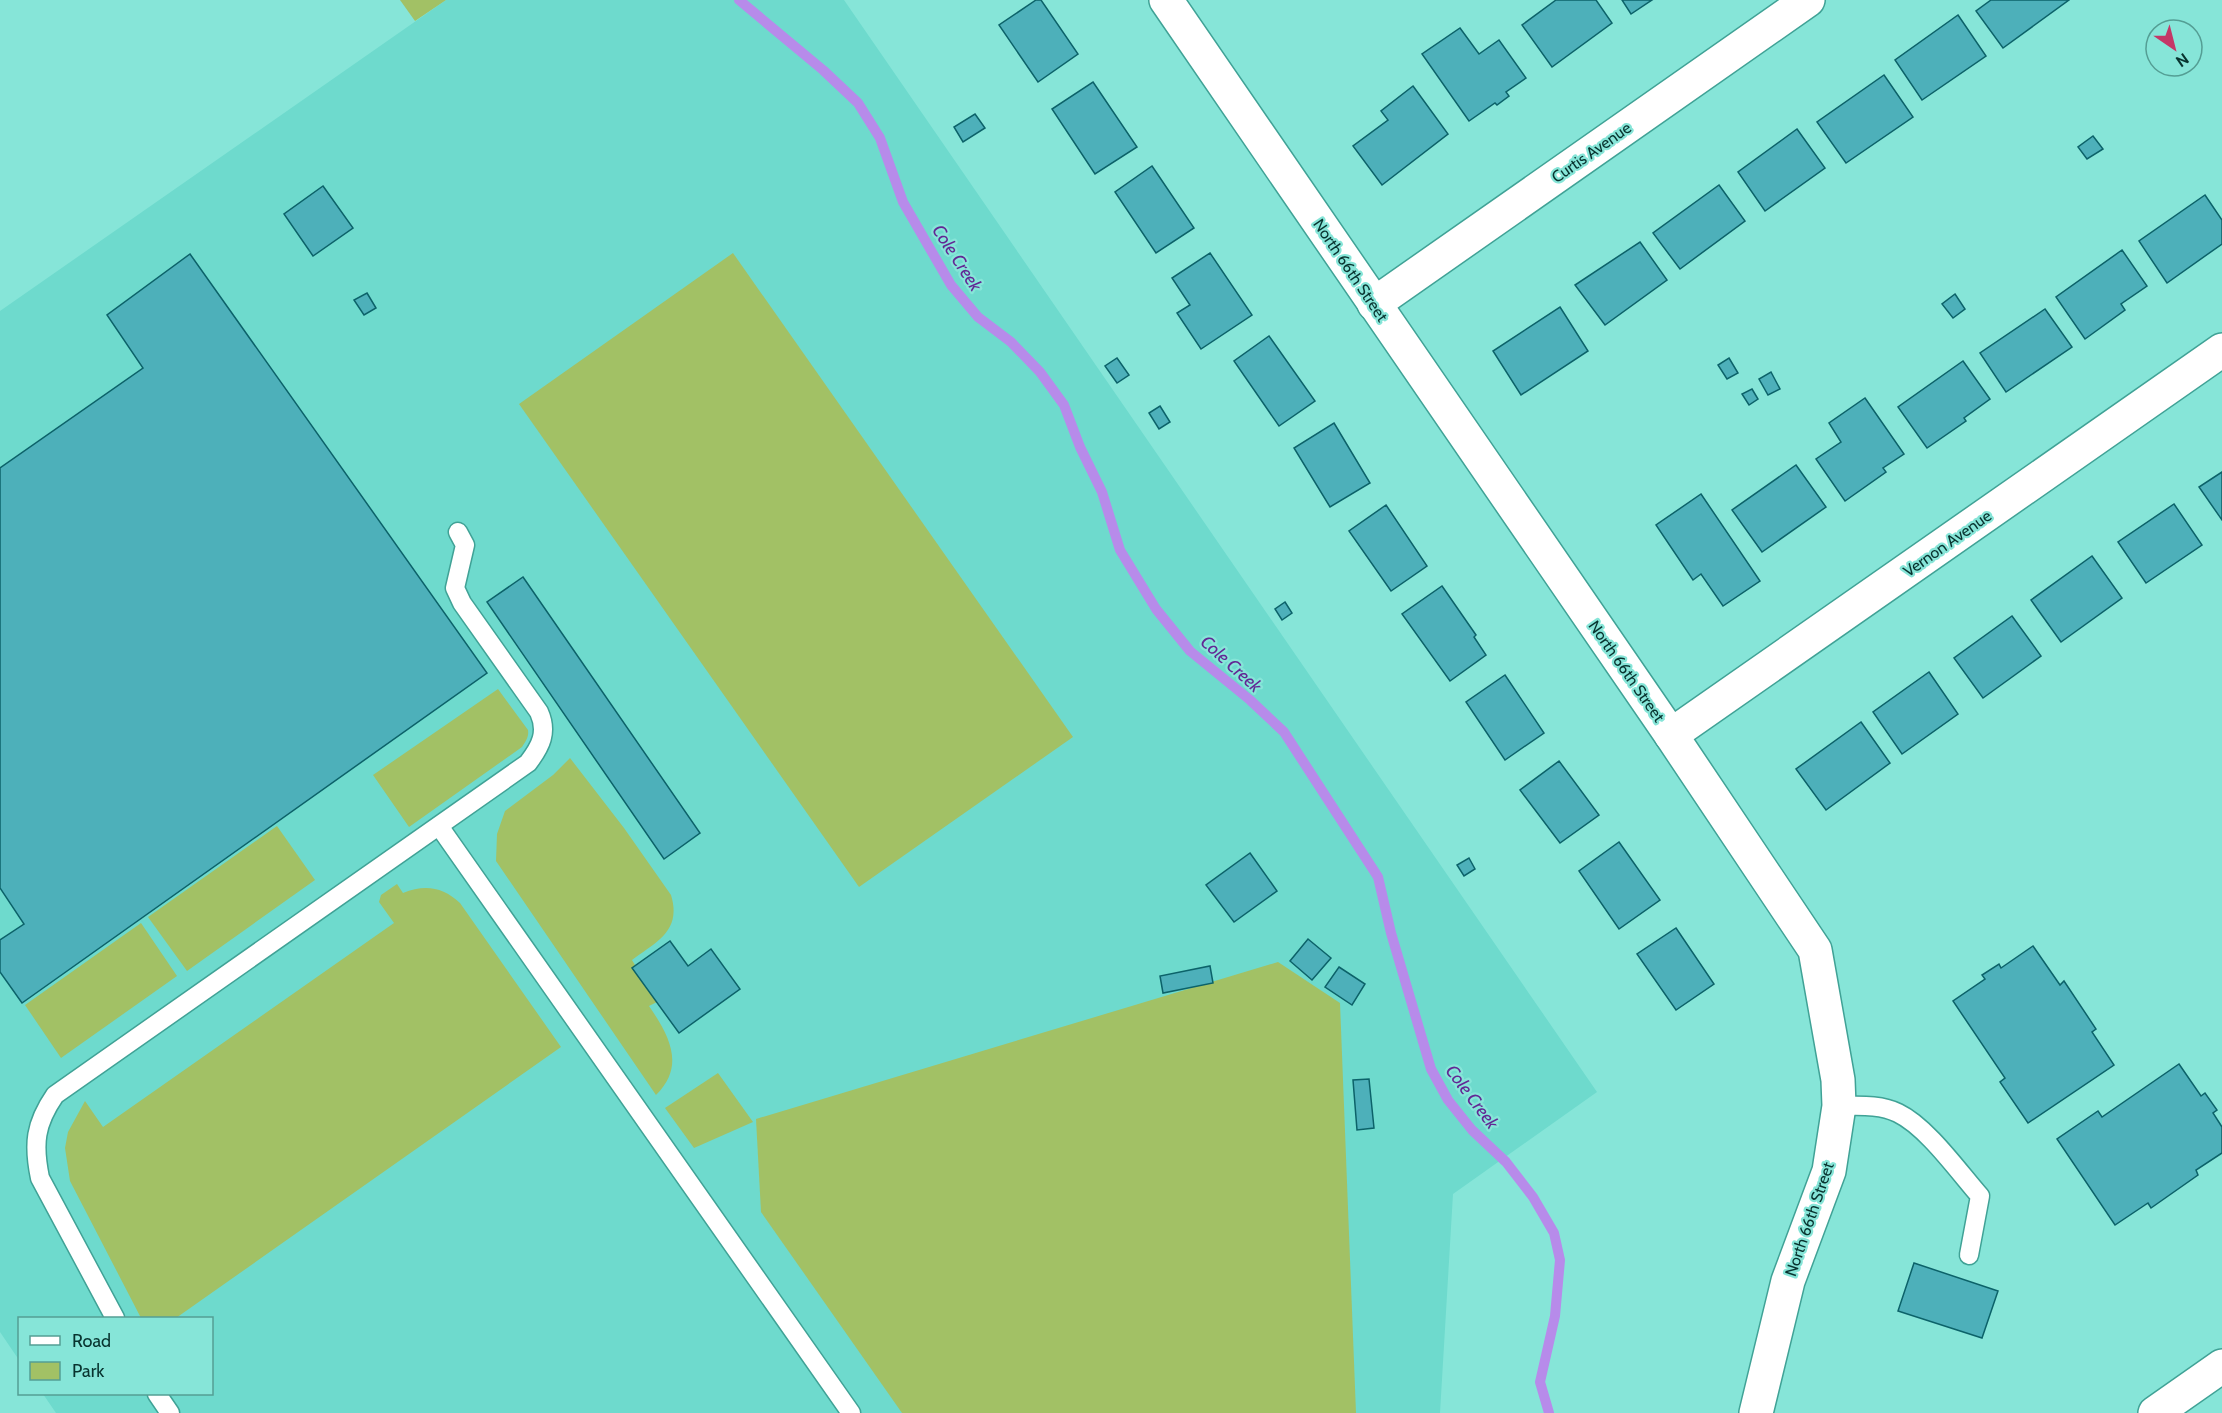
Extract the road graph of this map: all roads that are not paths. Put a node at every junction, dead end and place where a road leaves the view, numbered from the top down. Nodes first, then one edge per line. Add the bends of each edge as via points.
1 (1166, 0) edge
2 (1808, 0) edge
3 (1374, 304) junction
4 (2222, 350) edge
5 (458, 532) dead end
6 (1671, 735) junction
7 (439, 826) junction
8 (1839, 1106) junction
9 (1969, 1255) dead end
10 (114, 1317) edge
11 (2222, 1366) edge
12 (158, 1395) edge
13 (170, 1413) edge
14 (851, 1413) edge
15 (1756, 1413) edge
16 (2155, 1413) edge

1 - 3 street, North 66th Street
2 - 3 street, Curtis Avenue
3 - 6 street, North 66th Street
4 - 6 street, Vernon Avenue
5 - 7 lane via 465,545 455,588 539,712 544,729 539,749 528,763
6 - 8 street, North 66th Street via 1815,950
7 - 10 lane via 78,1077 55,1095 43,1112 35,1152 40,1178
7 - 14 lane
8 - 9 lane via 1874,1106 1898,1113 1924,1132 1980,1196
8 - 15 street, North 66th Street via 1829,1170 1788,1281
11 - 16 street
12 - 13 lane

